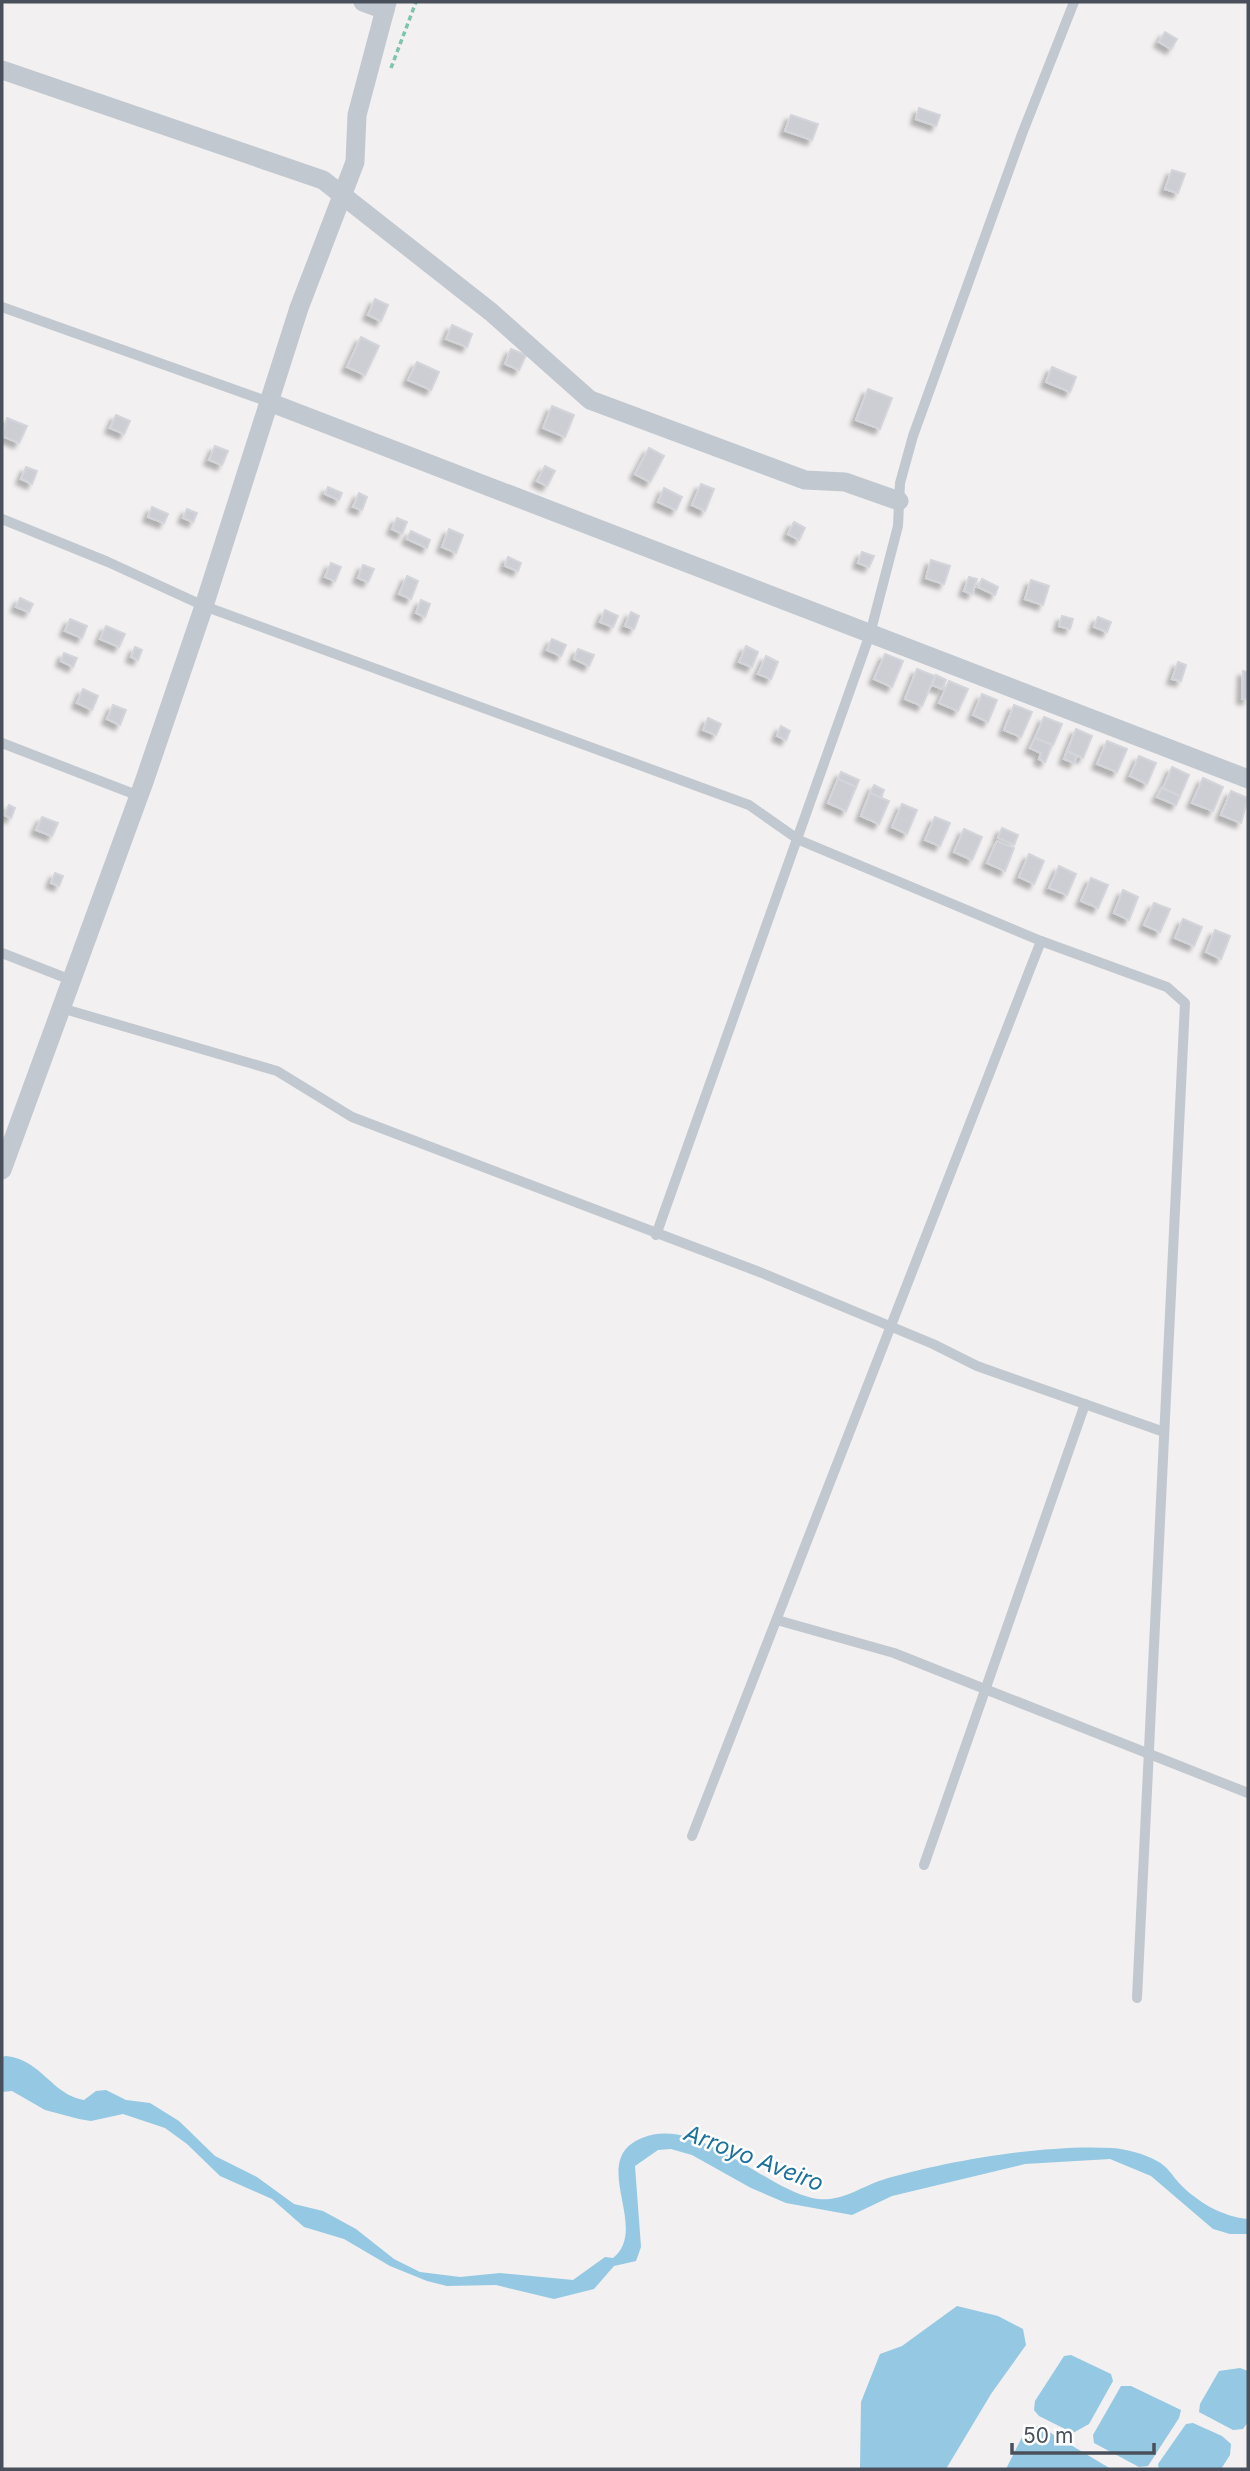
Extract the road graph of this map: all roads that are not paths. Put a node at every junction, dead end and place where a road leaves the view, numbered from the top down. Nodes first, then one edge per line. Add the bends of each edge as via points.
1 (363, 2) edge
2 (1074, 2) edge
3 (386, 6) edge
4 (2, 70) edge
5 (343, 194) junction
6 (2, 307) edge
7 (269, 402) junction
8 (899, 501) junction
9 (2, 519) edge
10 (204, 606) junction
11 (870, 634) junction
12 (2, 743) edge
13 (1248, 779) edge
14 (139, 796) junction
15 (799, 840) junction
16 (1041, 941) junction
17 (2, 953) edge
18 (71, 980) junction
19 (61, 1009) junction
20 (2, 1170) edge
21 (656, 1235) junction
22 (891, 1326) junction
23 (1085, 1404) junction
24 (1164, 1432) junction
25 (777, 1620) junction
26 (988, 1689) junction
27 (1149, 1751) junction
28 (1248, 1793) edge
29 (692, 1836) dead end
30 (924, 1865) dead end
31 (1138, 1998) dead end

1 - 3 street
2 - 8 lane via 913,436
3 - 5 street via 358,115 355,162
4 - 5 street via 323,180
5 - 7 street
5 - 8 street via 491,312 590,400 805,480 845,482
6 - 7 lane
7 - 10 street
7 - 11 street
8 - 11 lane via 898,526
9 - 10 lane
10 - 14 street
10 - 15 lane via 749,805
11 - 13 street
11 - 15 lane
12 - 14 lane
14 - 18 street
15 - 16 lane
15 - 21 lane
16 - 22 lane
16 - 24 lane via 1167,987 1185,1003
17 - 18 lane
18 - 19 street
19 - 20 street
19 - 21 lane via 277,1071 352,1117
21 - 22 lane
22 - 23 lane via 976,1366
22 - 25 lane
23 - 24 lane
23 - 26 lane
24 - 27 lane
25 - 26 lane via 894,1653
25 - 29 lane
26 - 27 lane
26 - 30 lane
27 - 28 lane
27 - 31 lane

